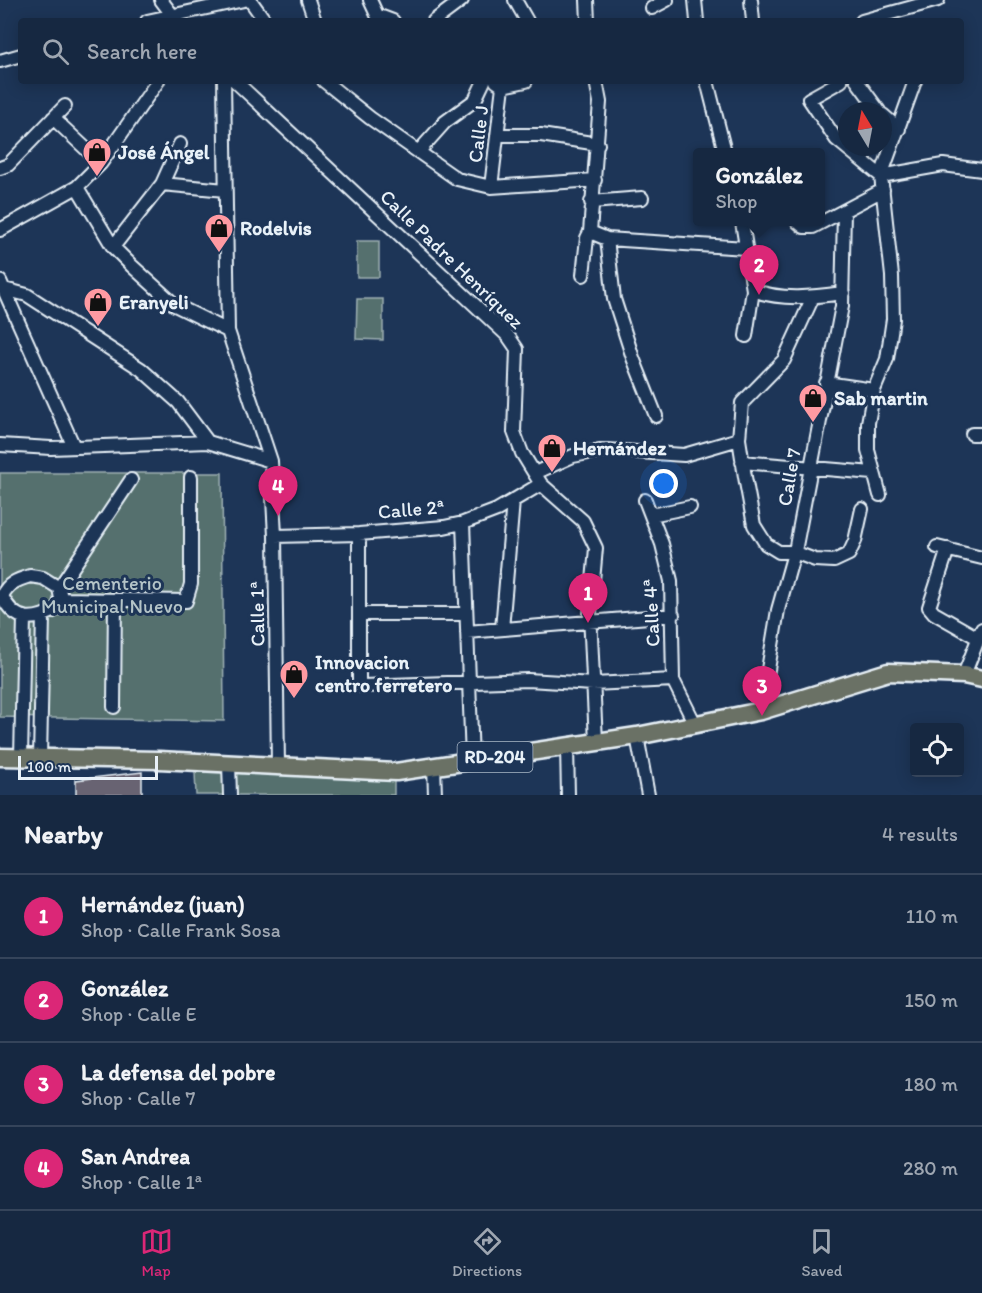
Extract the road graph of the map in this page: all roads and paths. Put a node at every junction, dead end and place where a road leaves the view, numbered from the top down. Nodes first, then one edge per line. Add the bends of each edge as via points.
1 (161, 0) edge
2 (244, 0) edge
3 (250, 0) edge
4 (308, 0) edge
5 (370, 0) edge
6 (462, 0) edge
7 (515, 0) edge
8 (587, 0) edge
9 (667, 0) edge
10 (695, 0) edge
11 (751, 0) edge
12 (938, 0) edge
13 (918, 3) edge
14 (209, 4) edge
15 (652, 8) dead end
16 (894, 17) edge
17 (175, 18) edge
18 (263, 18) edge
19 (314, 18) edge
20 (385, 18) edge
21 (438, 18) edge
22 (525, 18) edge
23 (588, 18) edge
24 (697, 18) edge
25 (753, 18) edge
26 (18, 56) edge
27 (0, 61) edge
28 (156, 84) edge
29 (224, 84) edge
30 (238, 84) edge
31 (328, 84) edge
32 (483, 84) edge
33 (500, 84) edge
34 (597, 84) edge
35 (708, 84) edge
36 (836, 84) edge
37 (859, 84) edge
38 (914, 84) edge
39 (872, 102) edge
40 (65, 106) dead end
41 (53, 118) junction
42 (892, 123) edge
43 (899, 129) junction
44 (497, 135) junction
45 (180, 144) dead end
46 (598, 144) junction
47 (724, 148) edge
48 (420, 150) junction
49 (101, 163) junction
50 (0, 168) edge
51 (982, 170) edge
52 (881, 176) junction
53 (596, 180) junction
54 (162, 184) junction
55 (77, 187) junction
56 (491, 187) junction
57 (225, 190) junction
58 (883, 190) junction
59 (642, 198) dead end
60 (591, 202) junction
61 (844, 212) junction
62 (825, 221) edge
63 (743, 226) edge
64 (0, 230) edge
65 (590, 232) junction
66 (607, 239) junction
67 (113, 247) junction
68 (747, 248) junction
69 (583, 275) dead end
70 (753, 290) junction
71 (3, 293) edge
72 (843, 293) junction
73 (813, 297) junction
74 (228, 331) junction
75 (746, 336) dead end
76 (826, 383) junction
77 (874, 390) junction
78 (656, 416) dead end
79 (739, 439) junction
80 (208, 442) junction
81 (0, 445) edge
82 (75, 447) junction
83 (271, 461) junction
84 (742, 462) junction
85 (810, 466) junction
86 (873, 473) junction
87 (191, 477) dead end
88 (538, 479) junction
89 (130, 480) dead end
90 (880, 495) dead end
91 (645, 500) dead end
92 (513, 501) junction
93 (690, 507) dead end
94 (862, 509) dead end
95 (651, 515) junction
96 (463, 523) junction
97 (359, 534) junction
98 (275, 536) junction
99 (794, 552) junction
100 (982, 558) edge
101 (60, 593) junction
102 (1, 596) edge
103 (115, 600) junction
104 (359, 614) junction
105 (466, 614) junction
106 (673, 615) junction
107 (43, 616) junction
108 (24, 617) junction
109 (590, 621) junction
110 (502, 629) junction
111 (467, 632) junction
112 (980, 633) edge
113 (964, 675) junction
114 (982, 679) edge
115 (674, 680) junction
116 (471, 684) junction
117 (593, 684) junction
118 (114, 707) dead end
119 (761, 711) junction
120 (695, 724) junction
121 (637, 735) junction
122 (596, 742) junction
123 (567, 746) junction
124 (0, 757) edge
125 (21, 758) junction
126 (40, 758) junction
127 (472, 760) junction
128 (229, 763) junction
129 (278, 766) junction
130 (434, 766) junction
131 (230, 795) edge
132 (435, 795) edge
133 (568, 795) edge
134 (648, 795) edge

1 - 17 street
2 - 14 street
3 - 18 street
4 - 19 street
5 - 20 street via 377,15
6 - 21 street
7 - 22 street
8 - 23 street
9 - 15 street
10 - 24 street
11 - 25 street
12 - 13 street
13 - 16 street
14 - 17 street
26 - 27 street
28 - 49 street
29 - 57 street, Calle 1ª
30 - 88 street, Calle Padre Henríquez via 508,336 517,349 514,432
31 - 48 street via 370,118
32 - 48 street via 475,100 444,122
33 - 44 street, Calle J
34 - 46 street
35 - 47 street
36 - 52 street via 809,99 836,139
37 - 39 street
38 - 43 street
40 - 41 street
41 - 49 street
41 - 50 street via 8,165
42 - 43 street
43 - 52 street
44 - 46 street via 542,135
44 - 56 street, Calle J
45 - 54 street
46 - 53 street
48 - 56 street via 458,179
49 - 55 street
51 - 52 street via 943,165
52 - 58 street
53 - 56 street
53 - 60 street
54 - 57 street
54 - 67 street
55 - 64 street
55 - 67 street
57 - 74 street, Calle 1ª
58 - 61 street
58 - 77 street via 893,319 887,358
59 - 60 street
60 - 65 street
61 - 62 street
61 - 72 street, Calle 7
63 - 68 street
65 - 66 street
65 - 69 street
66 - 68 street
66 - 78 street via 614,300
67 - 74 street via 175,305
68 - 70 street
70 - 73 street
70 - 75 street
71 - 80 street via 27,295 141,369 178,402
71 - 82 street
72 - 73 street
72 - 76 street, Calle 7
73 - 79 street via 784,360 742,403
74 - 83 street, Calle 1ª
76 - 77 street
76 - 85 street, Calle 7
77 - 86 street via 868,423
79 - 84 street
79 - 88 street, Calle 2ª via 684,455 607,450 573,456
80 - 82 street
80 - 83 street
81 - 82 street
83 - 98 street, Calle 1ª
84 - 85 street
84 - 99 street via 754,525 766,544 779,552
85 - 86 street
85 - 99 street, Calle 7
86 - 90 street
87 - 103 street via 191,585 186,601
88 - 92 street, Calle 2ª
88 - 109 street, Calle Padre Henríquez via 584,521 592,536 596,560
89 - 101 street
91 - 95 street, Calle 4ª
92 - 96 street, Calle 2ª
92 - 110 street
93 - 95 street
94 - 99 street via 849,554 834,561 815,560
95 - 106 street, Calle 4ª via 671,581
96 - 97 street, Calle 2ª
96 - 105 street
97 - 98 street, Calle 2ª
97 - 104 street
98 - 129 street, Calle 1ª
99 - 119 street, Calle 7 via 778,610
100 - 112 street via 942,548 929,607 934,613
101 - 102 street via 43,578 30,576 15,580
101 - 103 street
101 - 107 street via 57,609
102 - 108 street via 8,608
103 - 118 street
104 - 105 street
104 - 116 street via 360,685
105 - 111 street
106 - 109 street
106 - 115 street, Calle 4ª
107 - 108 street
107 - 126 street
108 - 125 street
109 - 110 street
109 - 117 street, Calle Padre Henríquez
110 - 111 street
111 - 116 street
112 - 113 street
113 - 114 main road, RD-204
113 - 119 main road, RD-204 via 888,672
115 - 117 street
115 - 120 street, Calle 4ª
116 - 117 street via 528,680
116 - 127 street
117 - 122 street, Calle Padre Henríquez
119 - 120 main road, RD-204
120 - 121 main road, RD-204
121 - 122 main road, RD-204
121 - 134 street
122 - 123 main road, RD-204
123 - 127 main road, RD-204
123 - 133 street
124 - 125 main road, RD-204
125 - 126 main road, RD-204
126 - 128 main road, RD-204
127 - 130 main road, RD-204
128 - 129 main road, RD-204
128 - 131 street
129 - 130 main road, RD-204 via 396,772
130 - 132 street

